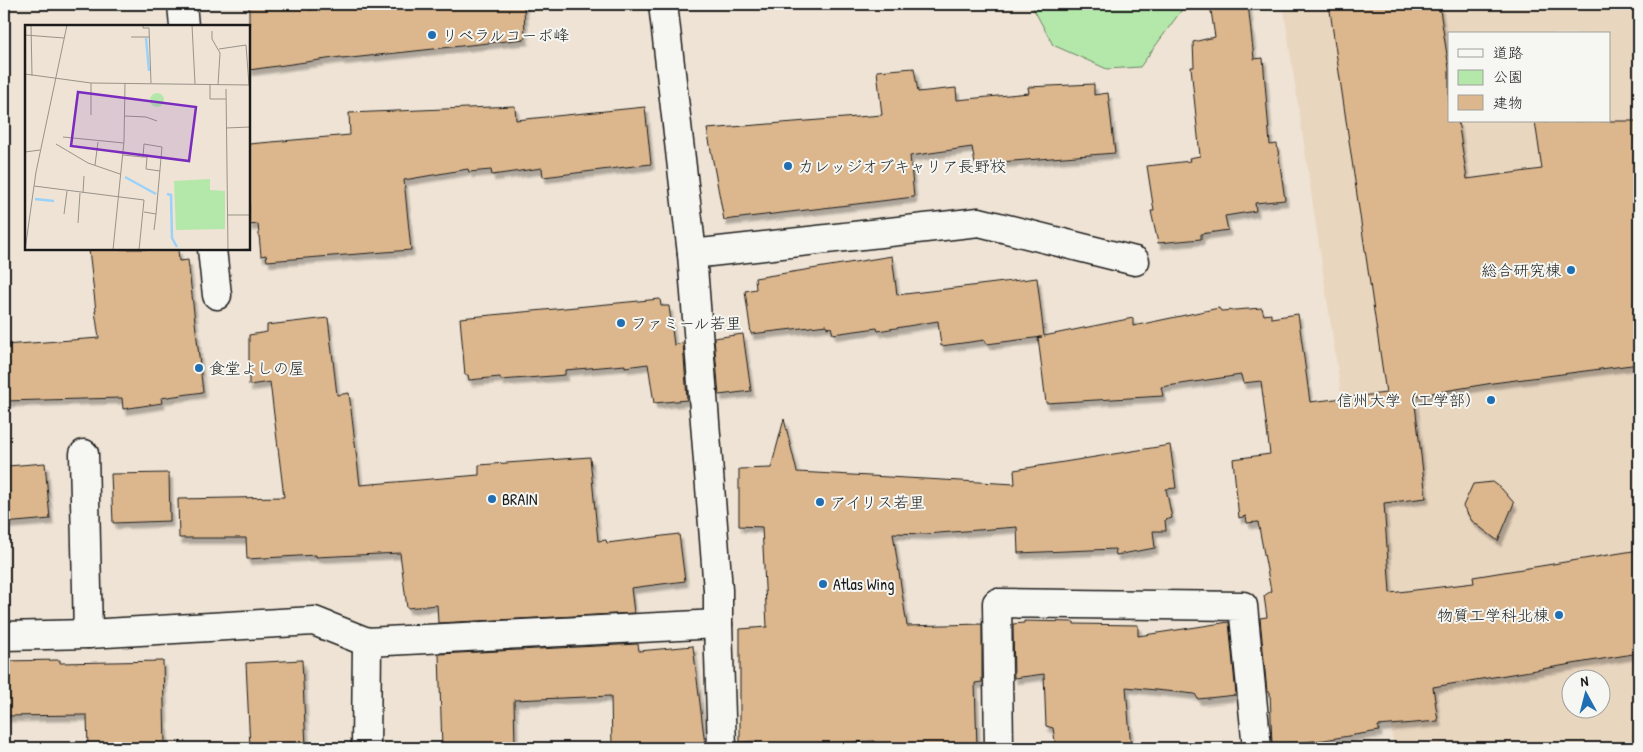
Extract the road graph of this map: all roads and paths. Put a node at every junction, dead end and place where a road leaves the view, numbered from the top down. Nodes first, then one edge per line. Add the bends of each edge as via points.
1 (182, 4) edge
2 (663, 4) edge
3 (184, 25) edge
4 (212, 250) edge
5 (692, 254) junction
6 (1135, 261) dead end
7 (217, 295) dead end
8 (84, 454) dead end
9 (718, 624) junction
10 (88, 634) junction
11 (4, 636) edge
12 (367, 642) junction
13 (366, 748) edge
14 (722, 748) edge
15 (999, 748) edge
16 (1257, 748) edge

1 - 3 street
2 - 5 street
4 - 7 street
5 - 6 street via 979,222
5 - 9 street
8 - 10 street
9 - 12 street
9 - 14 street
10 - 11 street
10 - 12 street via 314,621
12 - 13 street
15 - 16 street via 997,603 1242,606

